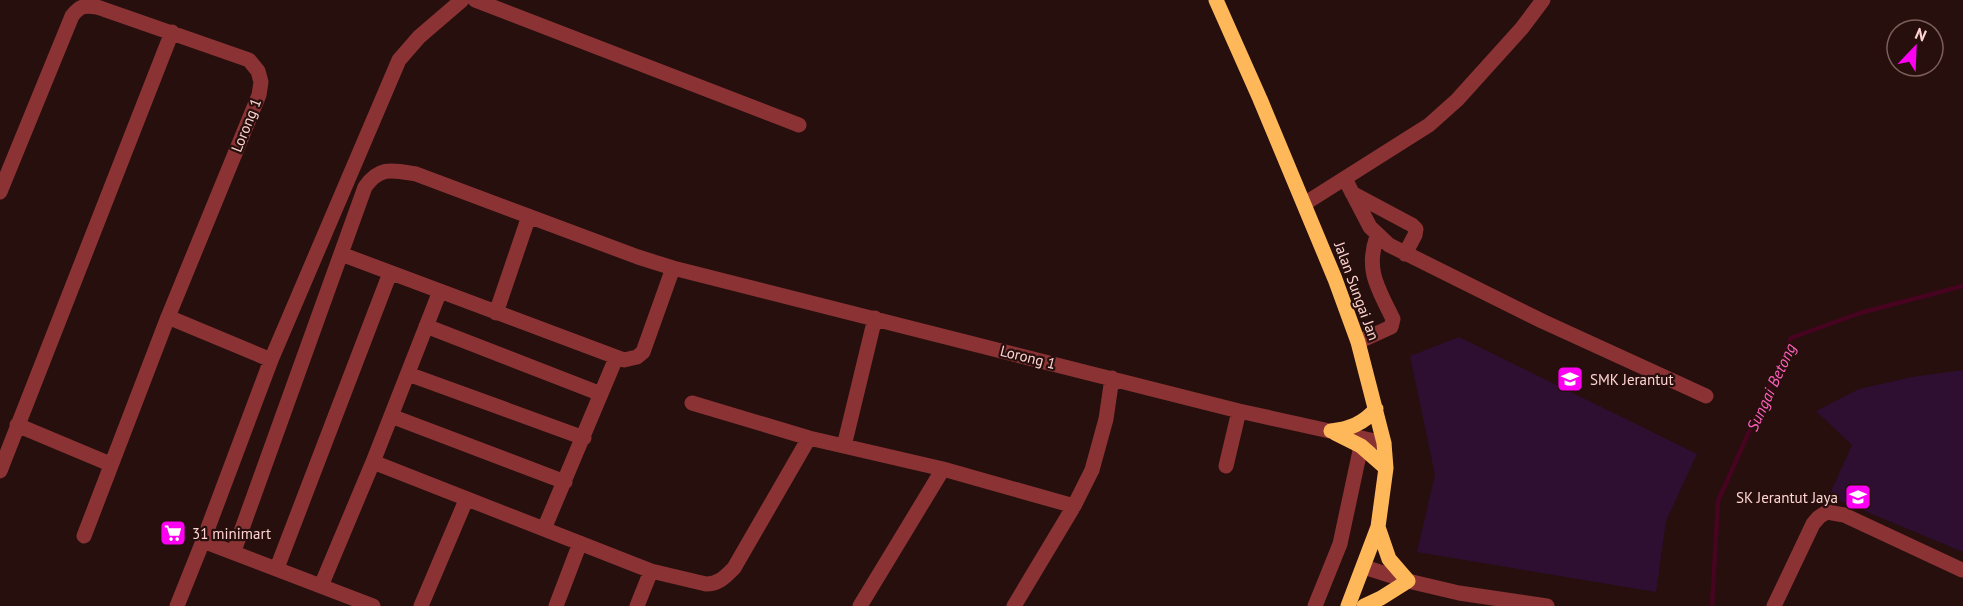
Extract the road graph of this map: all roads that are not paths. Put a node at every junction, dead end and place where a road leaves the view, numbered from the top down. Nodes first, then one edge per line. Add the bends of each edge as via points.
1 (462, 0) edge
2 (474, 0) edge
3 (1543, 0) edge
4 (1222, 3) edge
5 (74, 4) edge
6 (172, 32) junction
7 (799, 125) dead end
8 (1344, 179) junction
9 (2, 187) edge
10 (1352, 193) junction
11 (1304, 204) junction
12 (528, 216) junction
13 (1377, 236) junction
14 (341, 254) junction
15 (1405, 254) junction
16 (673, 268) junction
17 (390, 273) junction
18 (440, 291) junction
19 (496, 313) junction
20 (168, 317) junction
21 (875, 318) junction
22 (426, 326) junction
23 (1358, 342) junction
24 (616, 358) junction
25 (271, 360) junction
26 (408, 374) junction
27 (1112, 378) junction
28 (601, 394) junction
29 (1706, 396) dead end
30 (692, 403) dead end
31 (1376, 409) junction
32 (1239, 411) junction
33 (391, 416) junction
34 (17, 425) junction
35 (1332, 432) junction
36 (584, 438) junction
37 (809, 438) junction
38 (1384, 443) junction
39 (844, 446) junction
40 (1361, 446) junction
41 (373, 462) junction
42 (110, 465) junction
43 (1226, 466) dead end
44 (1386, 468) junction
45 (943, 469) junction
46 (0, 471) edge
47 (565, 482) junction
48 (466, 500) junction
49 (1074, 506) junction
50 (1378, 527) junction
51 (544, 529) junction
52 (84, 536) dead end
53 (203, 541) junction
54 (580, 543) junction
55 (234, 552) junction
56 (1364, 567) junction
57 (277, 568) junction
58 (1962, 570) edge
59 (651, 571) junction
60 (1408, 581) junction
61 (321, 585) junction
62 (1463, 599) edge
63 (177, 606) edge
64 (373, 606) edge
65 (422, 606) edge
66 (556, 606) edge
67 (637, 606) edge
68 (860, 606) edge
69 (1014, 606) edge
70 (1315, 606) edge
71 (1348, 606) edge
72 (1364, 606) edge
73 (1547, 606) edge
74 (1774, 606) edge

1 - 25 street via 418,37 399,60
2 - 7 street
3 - 8 street via 1522,28 1429,125
4 - 11 main road, Jalan Sungai Jan
5 - 6 street, Lorong 1 via 97,7
5 - 9 street, Lorong 1
6 - 20 street, Lorong 1 via 249,60 261,82
6 - 34 street
8 - 10 street
8 - 11 street
10 - 13 street
10 - 15 street via 1416,229
11 - 23 main road, Jalan Sungai Jan
12 - 14 street, Lorong 1 via 416,174 384,171 373,176 365,187
12 - 16 street, Lorong 1
12 - 19 street
13 - 15 street
13 - 23 street via 1371,265 1393,324
14 - 17 street
14 - 55 street, Lorong 1
15 - 29 street
16 - 21 street, Lorong 1
16 - 24 street via 643,352 632,359
17 - 18 street
17 - 57 street
18 - 19 street
18 - 22 street
19 - 24 street
20 - 25 street
20 - 42 street, Lorong 1
21 - 27 street, Lorong 1
21 - 39 street
22 - 26 street
22 - 28 street
23 - 31 main road, Jalan Sungai Jan
24 - 28 street
25 - 53 street
26 - 33 street
26 - 36 street
27 - 32 street, Lorong 1
27 - 49 street via 1092,470
28 - 36 street
30 - 37 street
31 - 35 main road via 1349,429
31 - 38 main road, Jalan Sungai Jan
32 - 35 street, Lorong 1
32 - 43 street
33 - 41 street
33 - 47 street
34 - 42 street
34 - 46 street
35 - 38 street, Lorong 1
35 - 40 main road
36 - 47 street
37 - 39 street
37 - 59 street via 724,579 706,584
38 - 44 main road, Jalan Sungai Jan
39 - 45 street
40 - 44 main road
40 - 70 street via 1340,544
41 - 48 street
41 - 61 street
42 - 52 street, Lorong 1
44 - 50 main road, Jalan Sungai Jan
45 - 49 street
45 - 68 street
47 - 51 street
48 - 51 street
48 - 65 street
49 - 69 street
50 - 56 main road, Jalan Sungai Jan
50 - 60 main road via 1389,559
51 - 54 street
53 - 55 street
53 - 63 street
54 - 59 street
54 - 66 street
55 - 57 street
56 - 60 street
56 - 71 main road, Jalan Sungai Jan
57 - 61 street
58 - 74 street via 1844,515 1827,512 1813,524
59 - 67 street
60 - 62 street
60 - 72 main road
61 - 64 street
62 - 73 street

